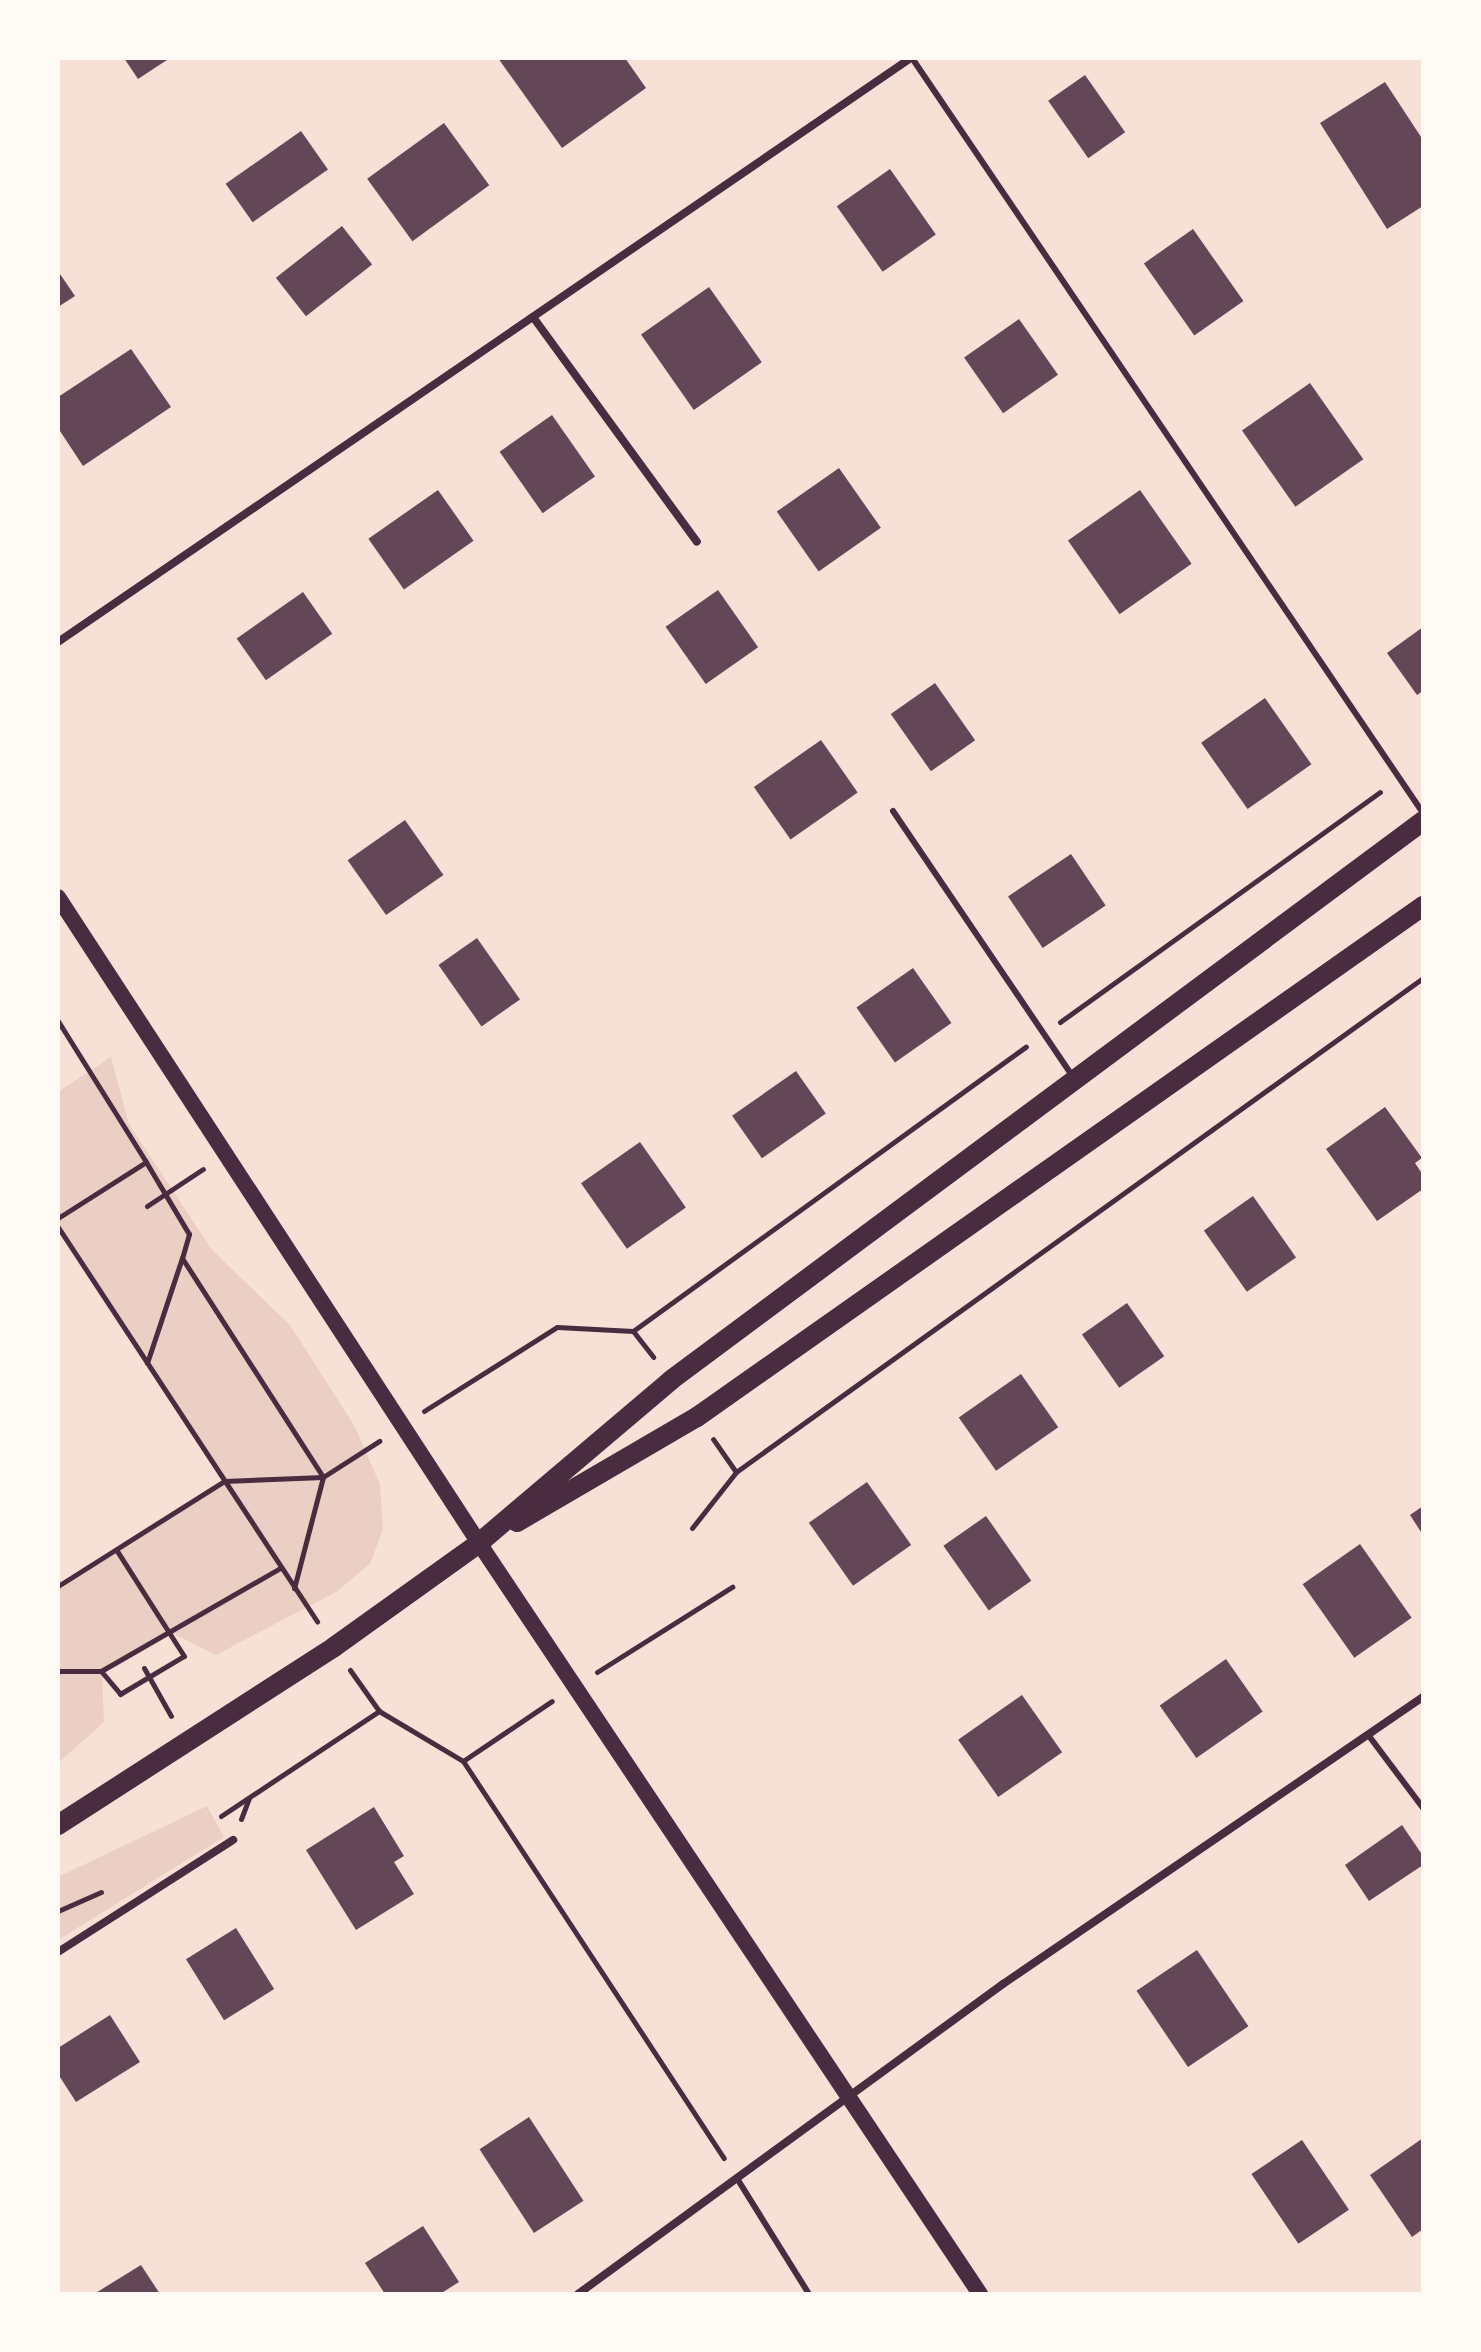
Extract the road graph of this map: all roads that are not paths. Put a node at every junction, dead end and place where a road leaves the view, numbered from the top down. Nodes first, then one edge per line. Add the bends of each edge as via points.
1 (911, 58) edge
2 (533, 317) junction
3 (697, 542) dead end
4 (58, 642) edge
5 (893, 811) dead end
6 (1423, 813) edge
7 (1423, 821) edge
8 (58, 897) edge
9 (1423, 906) edge
10 (1074, 1078) junction
11 (479, 1543) junction
12 (1423, 1697) edge
13 (1369, 1736) junction
14 (1423, 1808) edge
15 (58, 1825) edge
16 (233, 1840) dead end
17 (58, 1952) edge
18 (850, 2096) junction
19 (738, 2180) junction
20 (578, 2294) edge
21 (809, 2294) edge
22 (980, 2294) edge

1 - 2 street
1 - 6 lane
2 - 3 street
2 - 4 street
5 - 10 lane
7 - 10 main road
8 - 11 main road
9 - 11 main road via 697,1417
10 - 11 main road via 671,1380
11 - 15 main road via 334,1647
11 - 18 main road
12 - 13 street
13 - 14 lane
13 - 18 street
16 - 17 street
18 - 19 street
18 - 22 main road
19 - 20 street
19 - 21 lane

